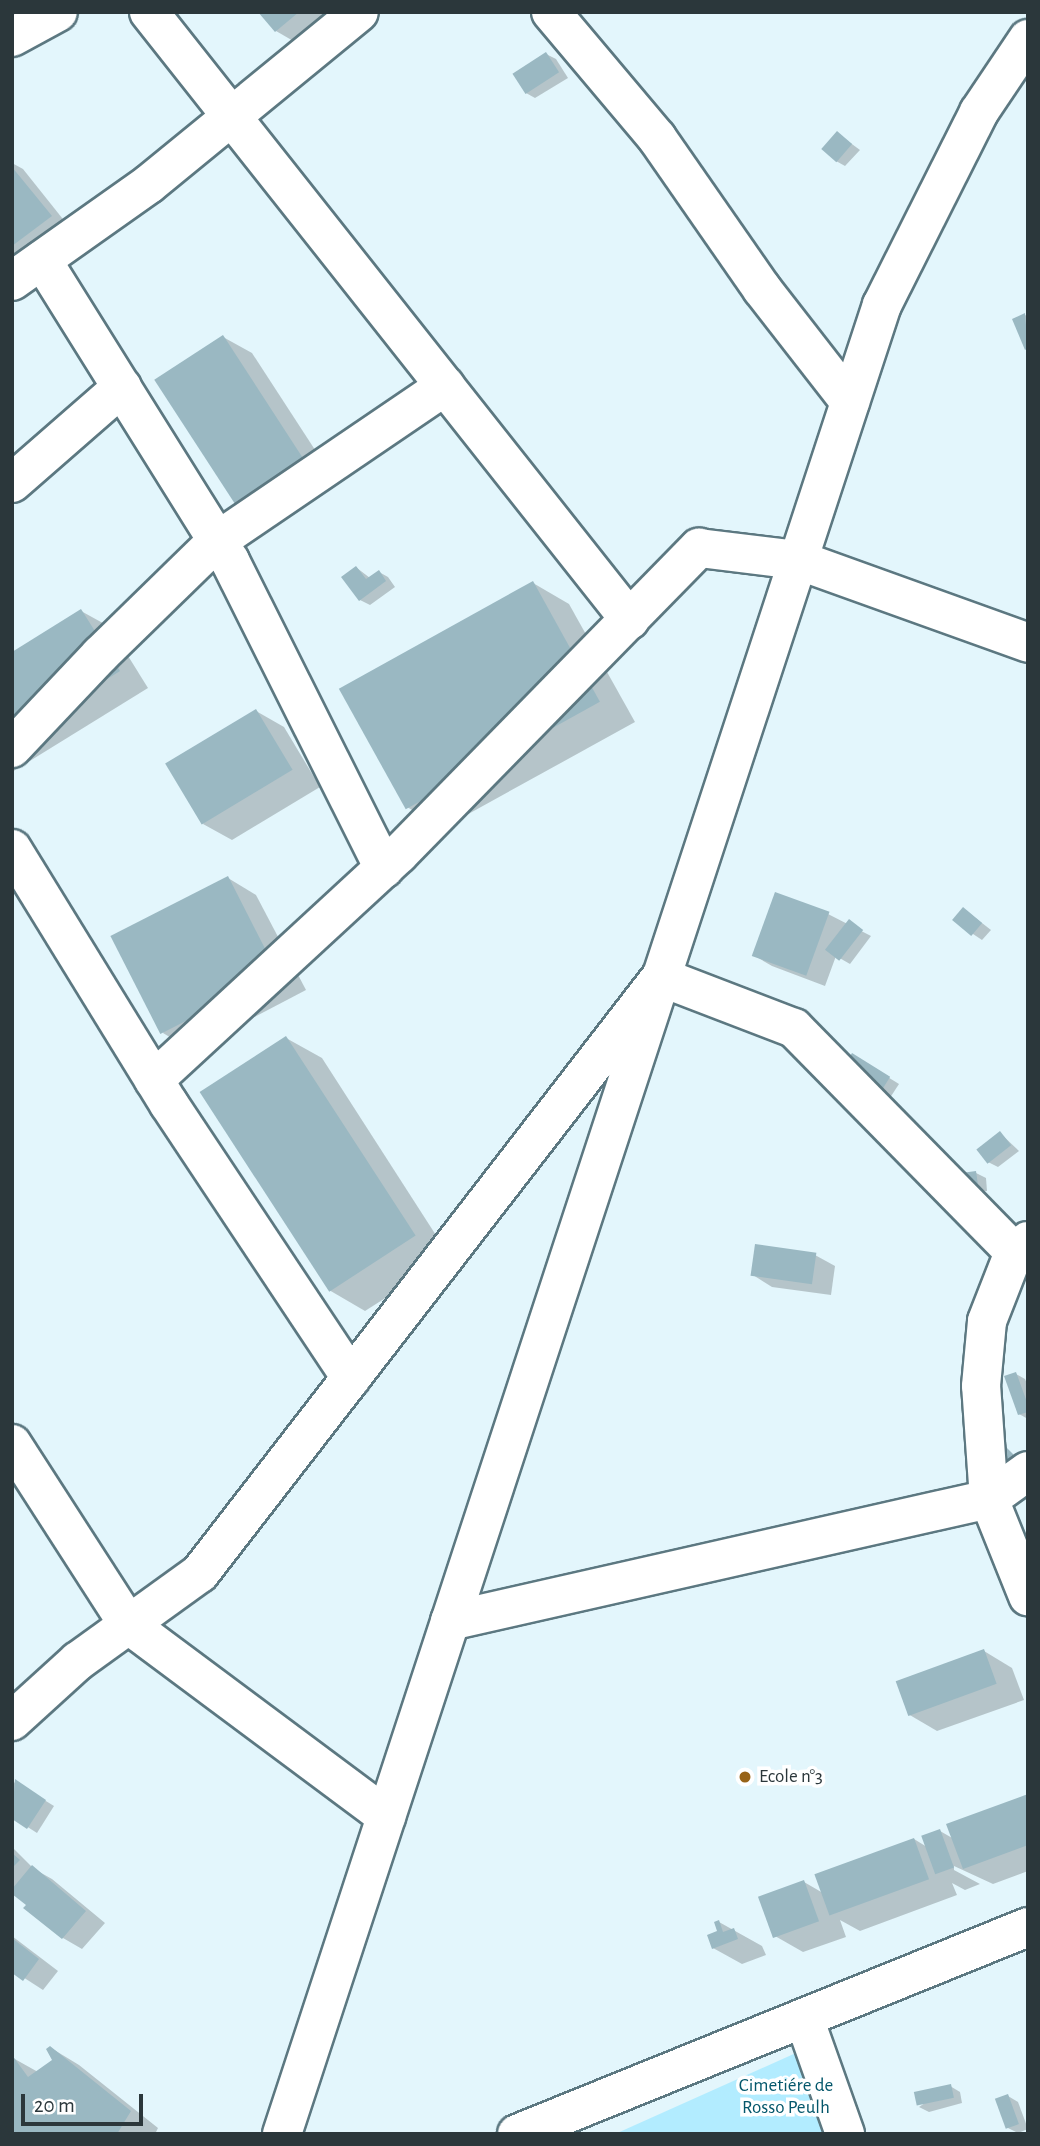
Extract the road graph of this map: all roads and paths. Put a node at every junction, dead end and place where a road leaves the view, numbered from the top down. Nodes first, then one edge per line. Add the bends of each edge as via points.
1 (58, 12) edge
2 (149, 12) edge
3 (359, 12) edge
4 (551, 12) edge
5 (12, 37) edge
6 (1028, 39) edge
7 (230, 116) junction
8 (27, 271) edge
9 (445, 386) junction
10 (122, 387) junction
11 (850, 402) junction
12 (12, 483) edge
13 (217, 541) junction
14 (798, 560) junction
15 (630, 620) junction
16 (1028, 643) edge
17 (12, 748) edge
18 (12, 849) edge
19 (384, 869) junction
20 (661, 977) junction
21 (154, 1080) junction
22 (1021, 1247) edge
23 (351, 1378) junction
24 (12, 1444) edge
25 (1028, 1471) edge
26 (989, 1499) junction
27 (1028, 1596) edge
28 (450, 1621) junction
29 (128, 1624) junction
30 (12, 1721) edge
31 (386, 1816) junction
32 (1028, 1927) edge
33 (804, 2018) junction
34 (282, 2134) edge
35 (517, 2134) edge
36 (845, 2134) edge

1 - 5 street
2 - 7 street
3 - 7 street
4 - 11 street via 657,138 762,289
6 - 11 street via 979,113 882,304
7 - 8 street via 149,184
7 - 9 street
8 - 10 street
9 - 13 street
9 - 15 street
10 - 12 street
10 - 13 street
11 - 14 street
13 - 17 street
13 - 19 street
14 - 15 street via 699,548
14 - 16 street
14 - 20 street
15 - 19 street
18 - 21 street
19 - 21 street
20 - 22 street via 794,1028
20 - 23 street
20 - 28 street
21 - 23 street
22 - 26 street via 987,1321 981,1386
23 - 29 street via 200,1573
24 - 29 street
25 - 26 street
26 - 27 street
26 - 28 street
28 - 31 street
29 - 30 street via 78,1661
29 - 31 street
31 - 34 street
32 - 33 street
33 - 35 street
33 - 36 street

